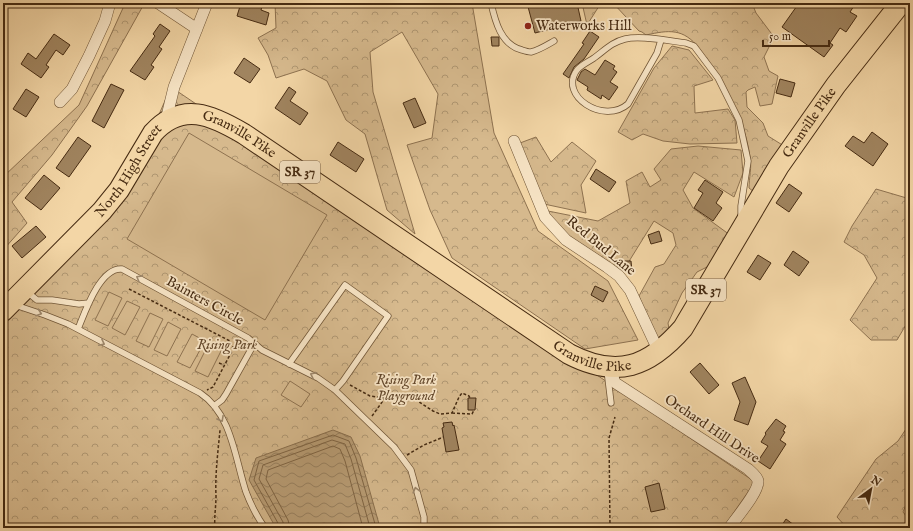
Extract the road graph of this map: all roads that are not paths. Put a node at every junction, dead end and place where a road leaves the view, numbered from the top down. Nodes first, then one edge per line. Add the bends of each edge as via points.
1 (110, 3) edge
2 (158, 3) edge
3 (207, 3) edge
4 (491, 3) edge
5 (901, 3) edge
6 (197, 29) junction
7 (662, 40) junction
8 (554, 41) dead end
9 (60, 102) dead end
10 (166, 120) junction
11 (514, 141) dead end
12 (742, 226) junction
13 (25, 290) junction
14 (89, 303) junction
15 (7, 307) edge
16 (78, 329) junction
17 (254, 344) junction
18 (659, 352) junction
19 (289, 364) junction
20 (609, 367) junction
21 (335, 390) junction
22 (611, 403) dead end
23 (214, 406) junction
24 (258, 518) junction
25 (730, 527) edge
26 (260, 528) edge
27 (264, 528) edge
28 (424, 528) edge

1 - 9 street via 89,56 72,89
2 - 6 street
3 - 6 street, North High Street
4 - 8 lane via 494,19 508,43 530,52
5 - 12 highway, Granville Pike / SR 37 via 803,130
6 - 10 street, North High Street via 174,87
7 - 7 lane via 628,104 622,109 602,112 579,99 572,80 577,70 605,48 626,39
7 - 12 lane via 694,46 718,78 740,120 748,161 740,214
10 - 13 highway, North High Street via 153,133 119,190 102,211
10 - 20 highway, Granville Pike / SR 37 via 178,115 193,114 205,115 224,122 569,354 591,364
11 - 18 street, Red Bud Lane via 545,217 566,240 619,276 630,290
12 - 18 highway, Granville Pike / SR 37 via 683,328
13 - 14 lane via 37,300
13 - 15 highway, North High Street
14 - 16 lane
17 -> 14 lane, Bainters Circle via 248,338 122,269 117,269 104,277
15 -> 16 lane via 45,315
16 -> 23 lane via 200,393
17 - 19 lane, Bainters Circle
17 - 23 lane via 226,394
18 - 20 highway, Granville Pike / SR 37 via 638,364
21 -> 19 lane, Bainters Circle via 318,378
19 - 21 lane via 344,285 388,316
20 - 22 lane via 606,375
20 - 25 street, Orchard Hill Drive via 614,382 748,469 757,478 757,487
28 -> 21 lane, Bainters Circle via 424,517 411,470 394,447
23 -> 24 lane via 230,436 247,493
24 - 26 lane
24 - 27 lane

